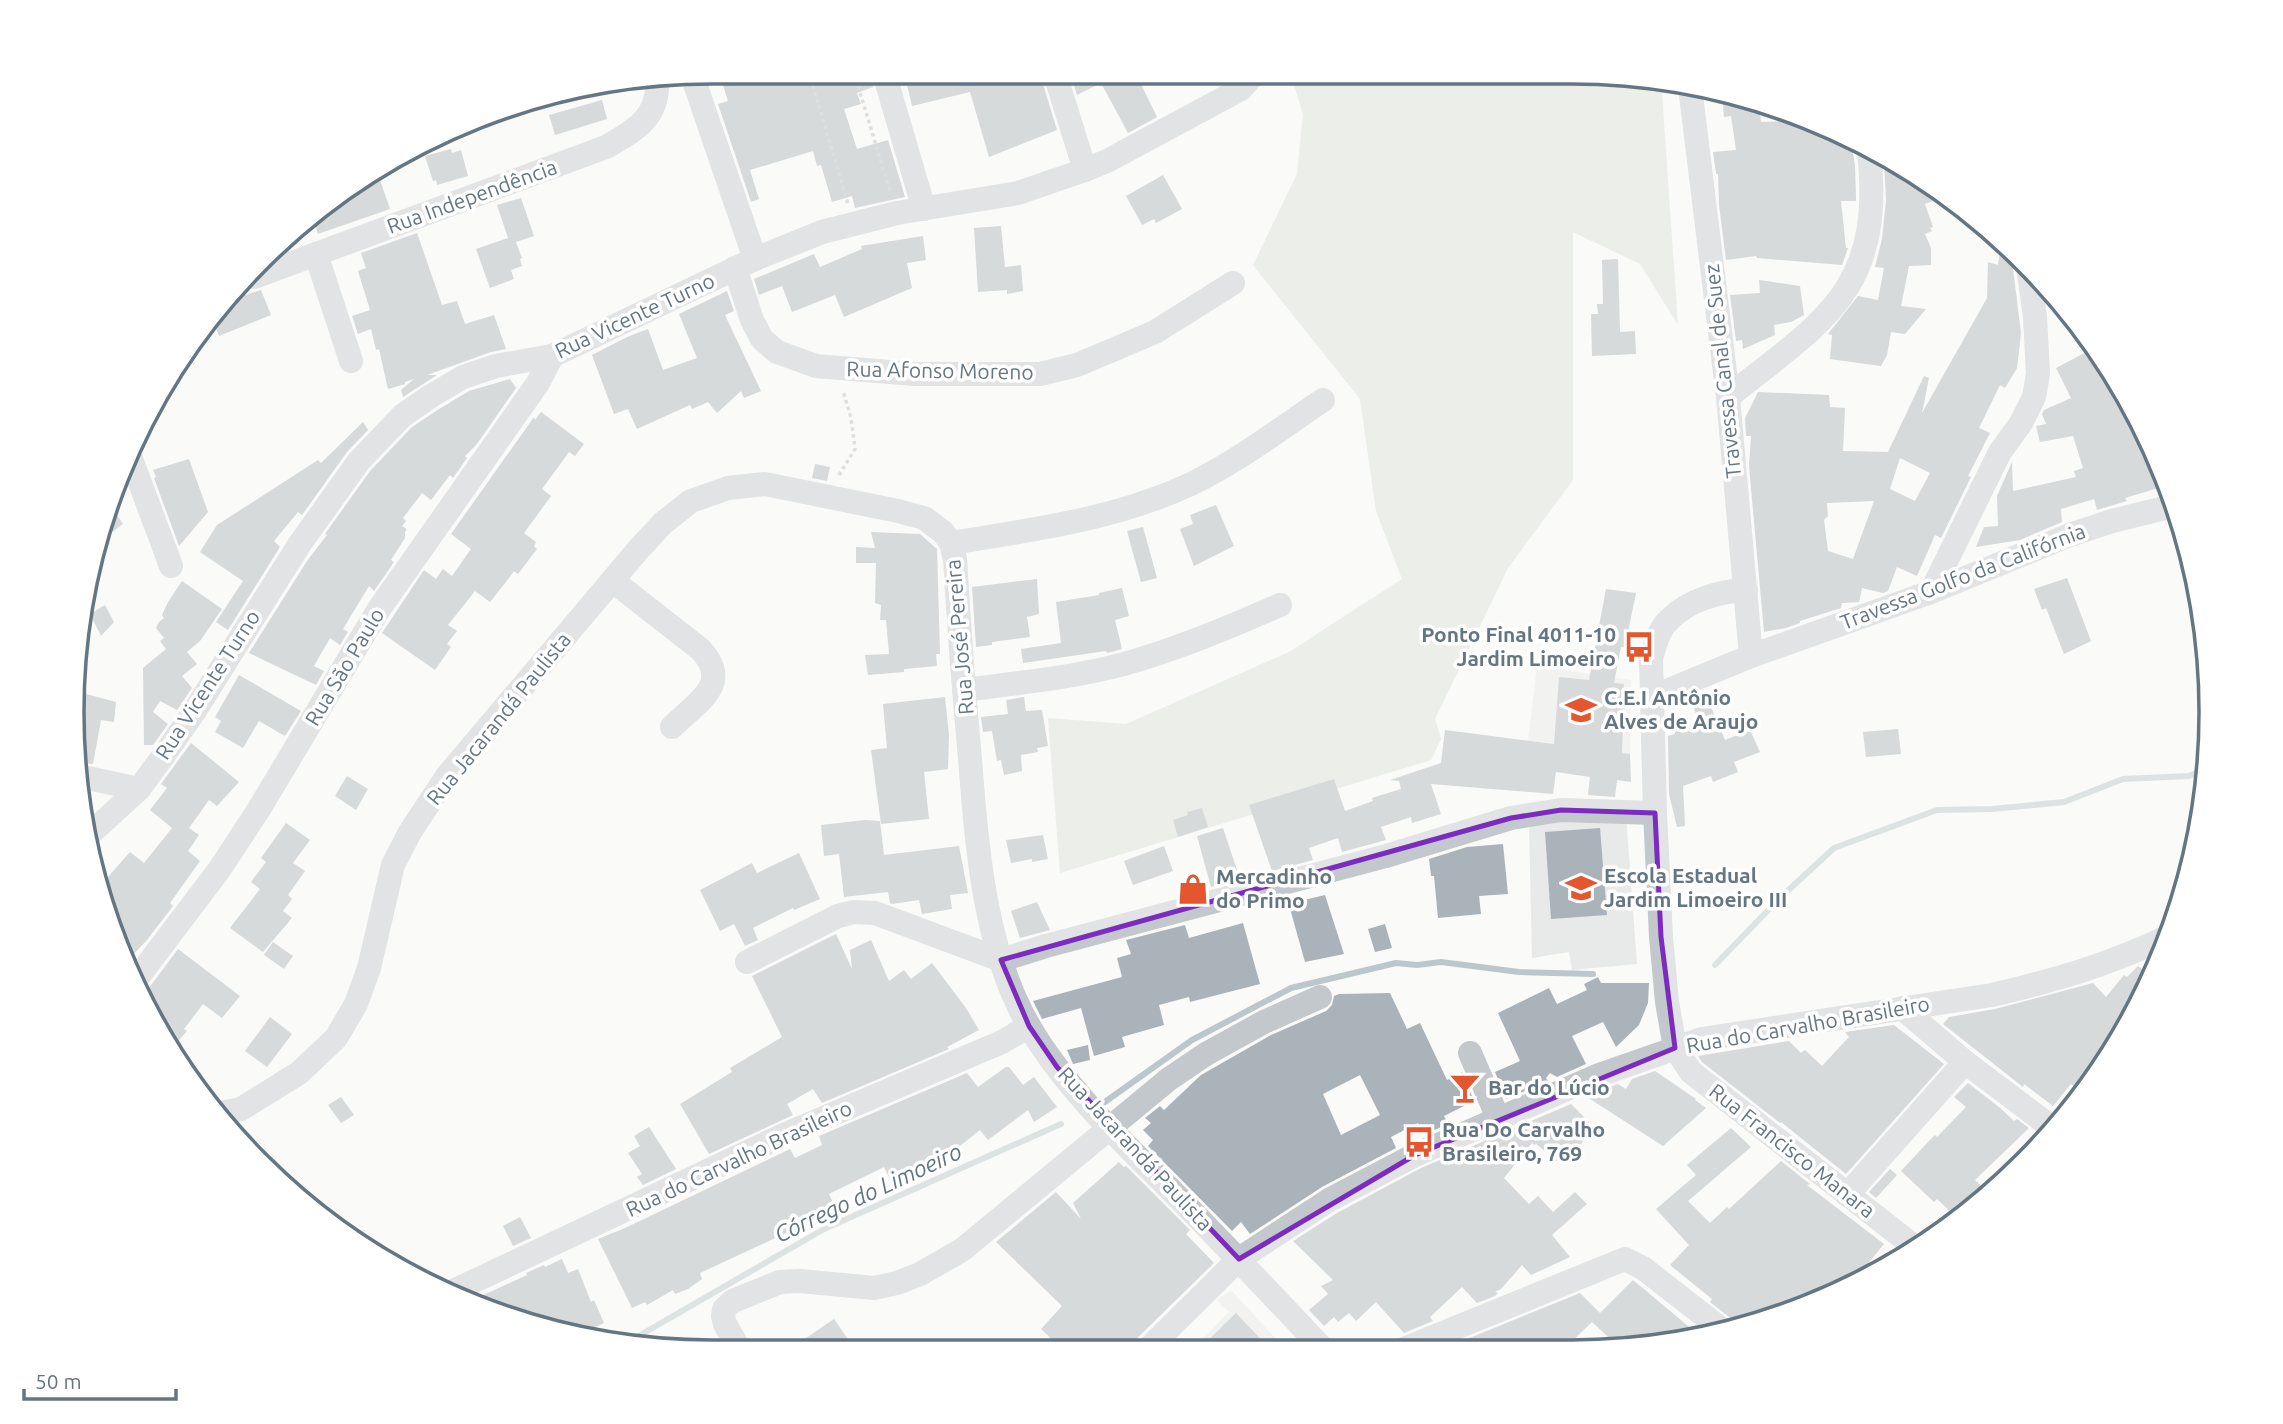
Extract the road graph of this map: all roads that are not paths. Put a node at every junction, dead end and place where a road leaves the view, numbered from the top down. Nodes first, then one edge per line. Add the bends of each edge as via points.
1 (695, 84) edge
2 (887, 84) edge
3 (1058, 84) edge
4 (1246, 84) edge
5 (657, 86) edge
6 (1691, 95) edge
7 (1870, 160) edge
8 (1085, 170) junction
9 (925, 209) junction
10 (316, 254) junction
11 (745, 263) junction
12 (263, 274) edge
13 (1233, 283) dead end
14 (2030, 285) edge
15 (552, 356) junction
16 (351, 361) dead end
17 (1728, 397) junction
18 (1323, 400) dead end
19 (134, 467) edge
20 (820, 494) joint
21 (2165, 508) edge
22 (951, 543) junction
23 (171, 566) dead end
24 (613, 581) junction
25 (1746, 590) junction
26 (1931, 592) junction
27 (1280, 605) dead end
28 (1751, 656) junction
29 (964, 691) junction
30 (1652, 697) junction
31 (673, 727) dead end
32 (87, 778) edge
33 (139, 789) junction
34 (1654, 813) junction
35 (95, 829) edge
36 (2155, 943) edge
37 (1001, 960) junction
38 (747, 962) dead end
39 (141, 973) edge
40 (1320, 997) dead end
41 (1902, 1008) junction
42 (1029, 1026) junction
43 (1675, 1048) junction
44 (1470, 1053) dead end
45 (1965, 1062) junction
46 (228, 1112) edge
47 (1498, 1118) junction
48 (1105, 1122) junction
49 (2046, 1123) edge
50 (1847, 1195) junction
51 (1908, 1242) edge
52 (1238, 1259) junction
53 (461, 1287) edge
54 (1715, 1323) edge
55 (734, 1340) edge
56 (1158, 1340) edge
57 (1315, 1340) edge
58 (1426, 1340) edge

1 - 11 street
2 - 9 street
3 - 8 street
4 - 8 street, Rua Vicente Turno
5 - 10 street, Rua Independência via 651,113 636,130 606,147
6 - 17 street, Travessa Canal de Suez
7 - 17 street via 1867,244 1848,289 1809,332
8 - 9 street, Rua Vicente Turno via 1018,192
9 - 11 street, Rua Vicente Turno via 822,232
10 - 12 street, Rua Independência
10 - 16 street
11 - 13 street, Rua Afonso Moreno via 752,320 776,352 816,366 914,374 1040,374 1077,365 1154,332
11 - 15 street, Rua Vicente Turno
14 - 26 street via 2038,374 2035,397 2000,452
15 - 33 street, Rua Vicente Turno via 463,377 402,416 381,437 299,545 194,712
15 - 39 street, Rua São Paulo via 538,383 379,609 219,870
17 - 25 street, Travessa Canal de Suez
18 - 22 street via 1234,459 1147,502 1092,518
19 - 23 street
20 - 22 street, Rua José Pereira via 924,518
20 - 24 street, Rua Jacarandá Paulista via 765,484 728,488 691,501 663,523
21 - 26 street, Travessa Golfo da Califórnia via 2070,535
22 - 29 street, Rua José Pereira
24 - 31 street via 710,659 715,680
24 - 46 street, Rua Jacarandá Paulista via 447,776 410,832 393,865 365,980 336,1038 299,1073 241,1109
25 - 28 street, Travessa Canal de Suez
25 - 30 street via 1709,597 1668,620 1651,658
26 - 28 street, Travessa Golfo da Califórnia
27 - 29 street via 1207,637 1122,665
28 - 30 street, Travessa Golfo da Califórnia
29 - 37 street, Rua José Pereira via 975,817 990,920
30 - 34 street
32 - 33 street
33 - 35 street, Rua Vicente Turno
34 - 37 street via 1561,810 1511,818
34 - 43 street via 1661,937
36 - 41 street, Rua do Carvalho Brasileiro via 2065,977 1992,995
37 - 38 street via 875,913 855,912 838,916
37 - 42 street, Rua Jacarandá Paulista
40 - 48 street via 1206,1054
41 - 43 street, Rua do Carvalho Brasileiro
41 - 45 street
42 - 48 street, Rua Jacarandá Paulista
42 - 53 street, Rua do Carvalho Brasileiro
43 - 47 street, Rua do Carvalho Brasileiro
43 - 50 street, Rua Francisco Manara via 1691,1072
44 - 47 street
45 - 49 street
45 - 50 street
47 - 52 street, Rua do Carvalho Brasileiro via 1329,1200
48 - 52 street, Rua Jacarandá Paulista
48 - 55 street via 962,1250 920,1274 874,1288 780,1282 724,1309 725,1324
50 - 51 street, Rua Francisco Manara
52 - 56 street, Rua do Carvalho Brasileiro
52 - 57 street, Rua Jacarandá Paulista
54 - 58 street via 1625,1259

